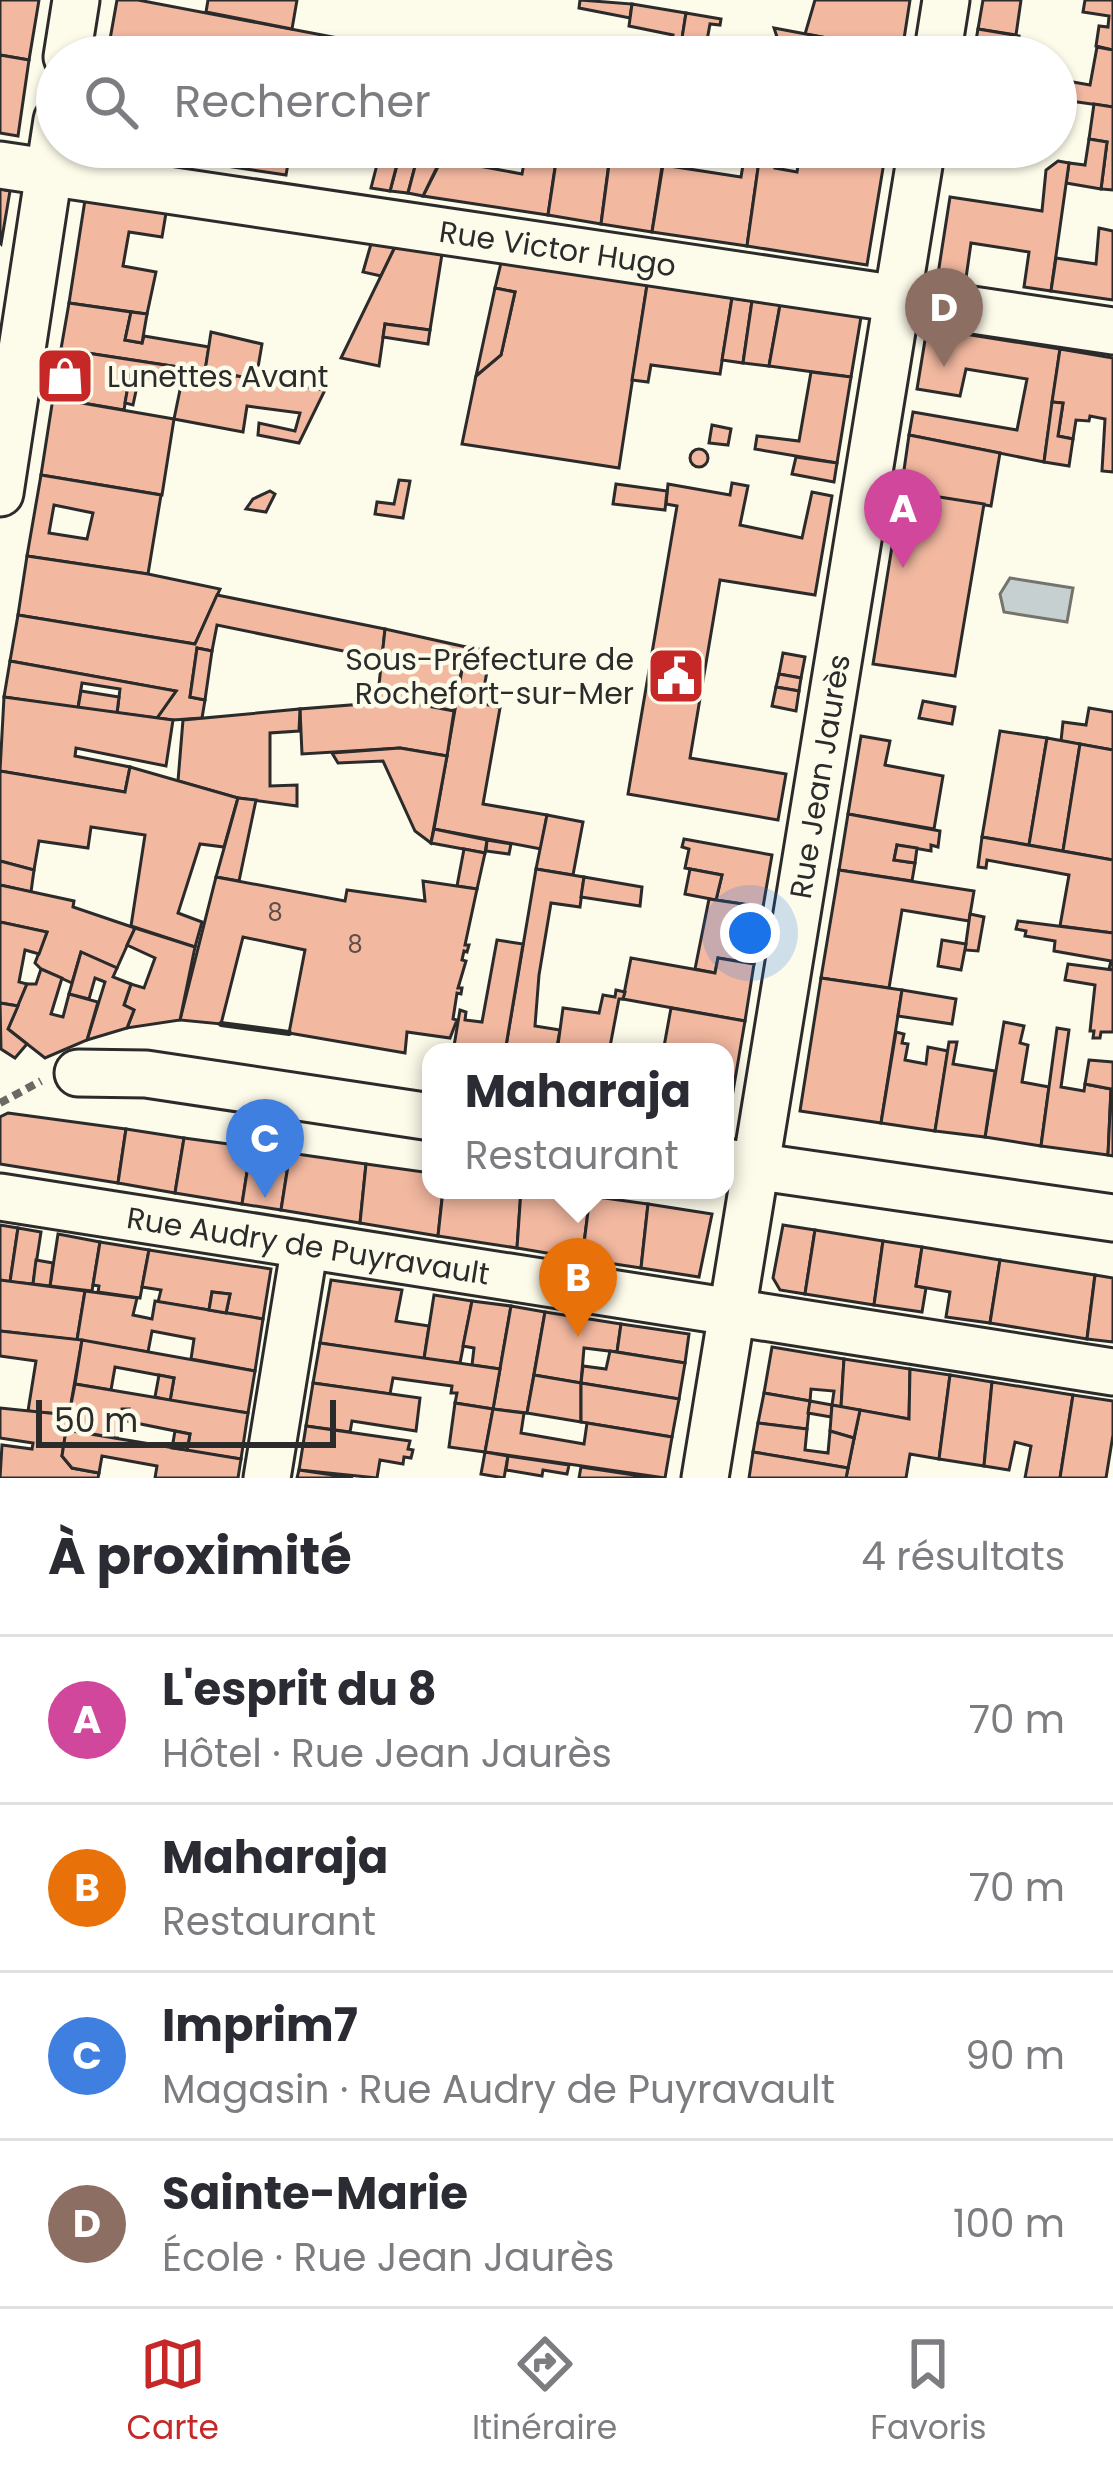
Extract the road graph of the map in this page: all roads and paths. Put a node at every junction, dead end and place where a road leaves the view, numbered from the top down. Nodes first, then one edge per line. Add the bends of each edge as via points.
1 (76, 0) edge
2 (946, 0) edge
3 (70, 36) edge
4 (940, 36) edge
5 (0, 165) edge
6 (50, 168) edge
7 (919, 168) edge
8 (49, 172) junction
9 (898, 298) junction
10 (1113, 331) edge
11 (0, 493) edge
12 (78, 1073) dead end
13 (422, 1116) edge
14 (741, 1164) edge
15 (0, 1197) edge
16 (1113, 1218) edge
17 (304, 1245) junction
18 (733, 1312) junction
19 (1113, 1372) edge
20 (267, 1478) edge
21 (706, 1478) edge

1 - 3 street
2 - 4 street
5 - 8 street, Rue Victor Hugo
6 - 8 street
7 - 9 street, Rue Jean Jaurès
8 - 9 street, Rue Victor Hugo
8 - 11 street
9 - 10 street, Rue Victor Hugo
9 - 14 street, Rue Jean Jaurès
12 - 13 street via 146,1074
14 - 16 street
14 - 18 street, Rue Jean Jaurès
15 - 17 street, Rue Audry de Puyravault
17 - 18 street, Rue Audry de Puyravault
17 - 20 street
18 - 19 street, Rue Audry de Puyravault
18 - 21 street, Rue Jean Jaurès

